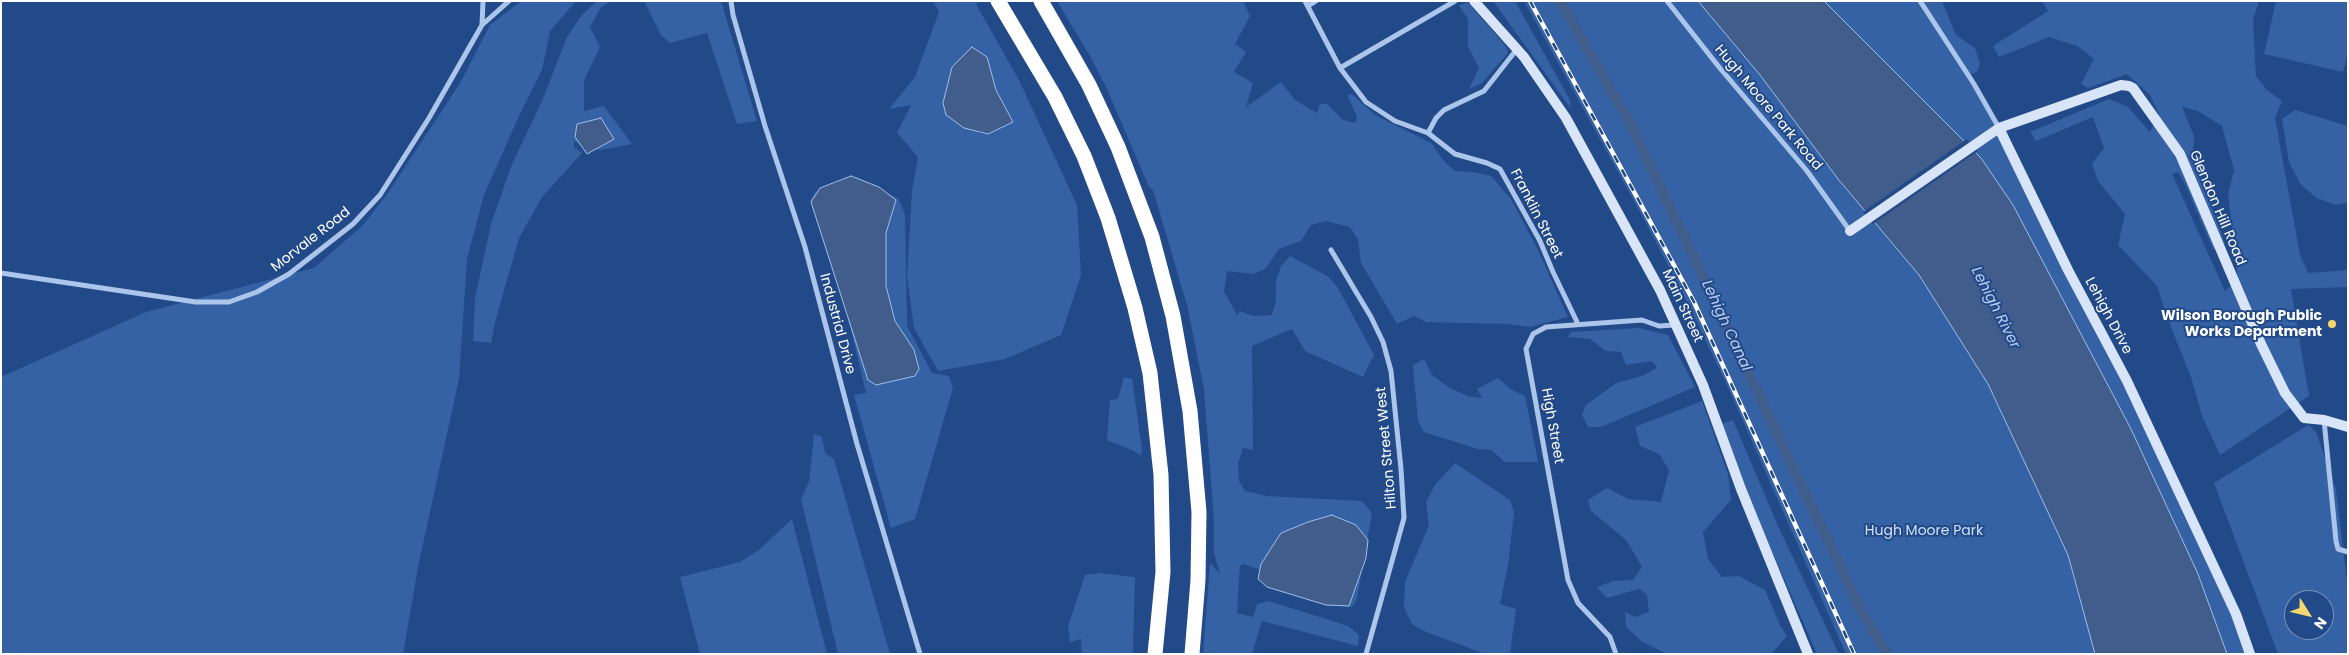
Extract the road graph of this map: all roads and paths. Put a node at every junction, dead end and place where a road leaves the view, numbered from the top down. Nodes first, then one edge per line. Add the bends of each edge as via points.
1 (482, 1) edge
2 (508, 1) edge
3 (731, 1) edge
4 (998, 1) edge
5 (1041, 1) edge
6 (1316, 1) edge
7 (1455, 1) edge
8 (1474, 1) edge
9 (1667, 1) edge
10 (1920, 1) edge
11 (1306, 4) edge
12 (482, 25) junction
13 (1517, 49) junction
14 (1340, 68) junction
15 (1999, 128) junction
16 (1428, 133) junction
17 (1850, 231) joint
18 (1331, 250) dead end
19 (1, 273) edge
20 (1578, 324) junction
21 (1676, 325) junction
22 (2324, 420) junction
23 (2348, 427) edge
24 (2348, 552) edge
25 (920, 654) edge
26 (1155, 654) edge
27 (1192, 654) edge
28 (1366, 654) edge
29 (1616, 654) edge
30 (1808, 654) edge
31 (2250, 654) edge

1 - 12 street, Morvale Road
2 - 12 street
3 - 25 street, Industrial Drive via 765,126 805,247 857,444
4 - 26 highway via 1084,156 1135,308 1150,373 1161,475 1163,572
5 - 27 highway via 1089,85 1118,147 1152,237 1173,316 1190,412 1199,512
6 - 11 street
7 - 14 street
8 - 13 street, Main Street
9 - 17 street, Hugh Moore Park Road via 1718,67 1807,171
10 - 15 street, Lehigh Drive
11 - 14 street, Franklin Street
12 - 19 street, Morvale Road via 430,118 380,195 352,224 289,274 257,292 229,302 196,302
13 - 16 street via 1484,91 1444,110
13 - 21 street, Main Street via 1566,118
14 - 16 street, Franklin Street via 1366,102 1395,121
15 - 17 street, Glendon Hill Road
15 - 22 street, Glendon Hill Road via 2121,85 2133,88 2180,154 2285,393 2304,418
15 - 31 street, Lehigh Drive via 2068,270 2127,381 2236,614
16 - 20 street, Franklin Street via 1455,154 1500,169 1540,241
18 - 28 street, Hilton Street West via 1383,342 1391,370 1403,489 1404,518
20 - 21 street, High Street via 1642,320 1667,327
20 - 29 street, High Street via 1538,330 1528,341 1526,349 1568,580 1578,602 1610,637
21 - 30 street, Main Street via 1703,385
22 - 23 street, Glendon Hill Road
22 - 24 street via 2338,549

